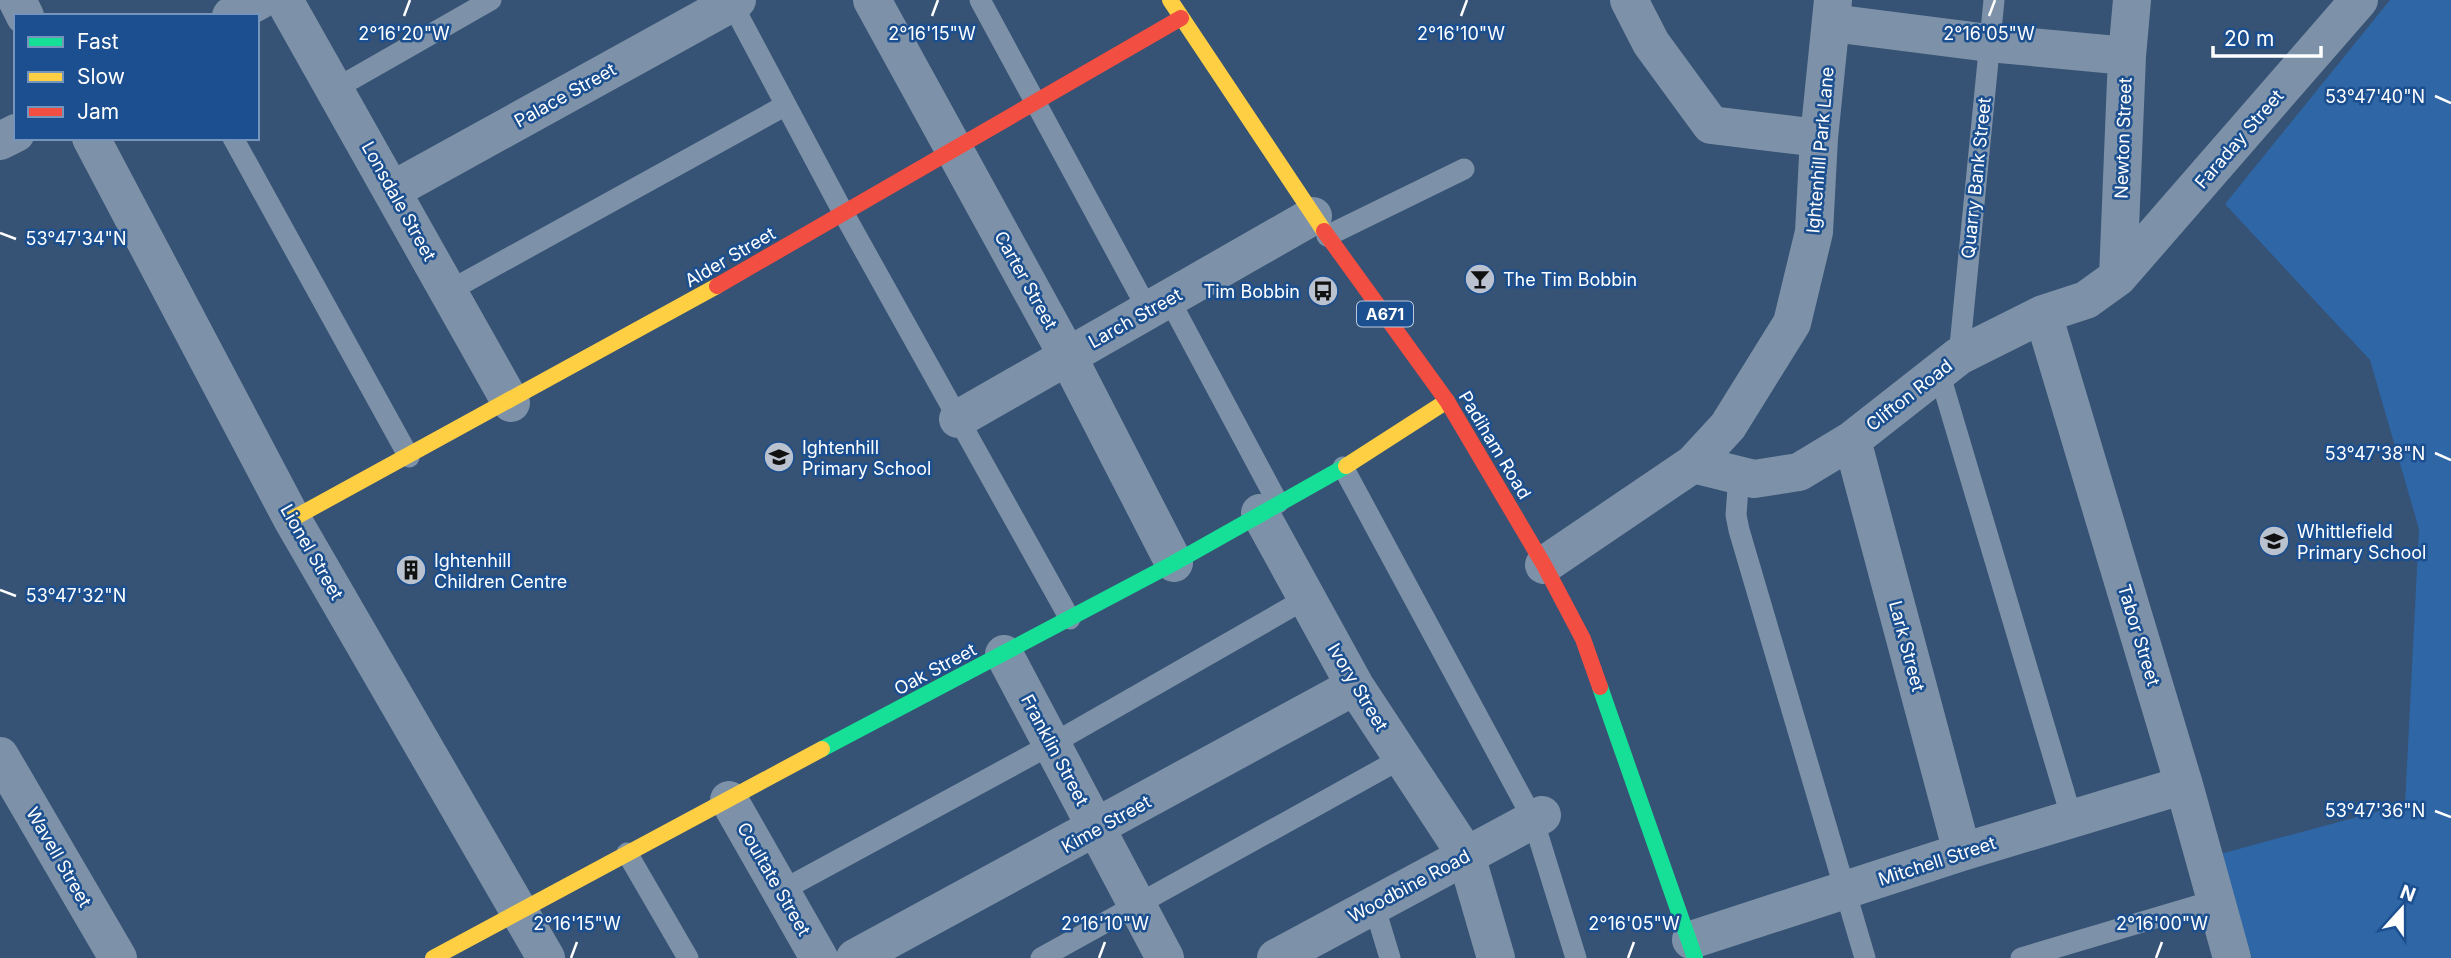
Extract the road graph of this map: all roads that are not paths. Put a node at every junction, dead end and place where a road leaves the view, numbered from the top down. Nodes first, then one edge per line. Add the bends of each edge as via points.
1 (260, 0) edge
2 (284, 0) edge
3 (491, 0) edge
4 (872, 0) edge
5 (980, 0) edge
6 (1629, 0) edge
7 (1994, 0) edge
8 (2132, 0) edge
9 (2359, 0) edge
10 (733, 1) edge
11 (1175, 5) edge
12 (1832, 11) edge
13 (235, 14) edge
14 (1990, 43) junction
15 (2127, 56) junction
16 (335, 89) junction
17 (1037, 102) junction
18 (786, 105) junction
19 (1819, 138) junction
20 (92, 140) edge
21 (234, 140) edge
22 (955, 151) junction
23 (1464, 169) dead end
24 (393, 190) junction
25 (844, 214) junction
26 (1320, 226) junction
27 (2118, 277) junction
28 (449, 291) junction
29 (1159, 305) junction
30 (2043, 314) junction
31 (1067, 355) junction
32 (1949, 364) junction
33 (1447, 401) junction
34 (511, 403) junction
35 (958, 419) junction
36 (1852, 440) junction
37 (409, 457) junction
38 (1693, 464) junction
39 (1343, 467) junction
40 (1739, 475) junction
41 (1269, 508) junction
42 (292, 519) junction
43 (1174, 563) junction
44 (1544, 565) junction
45 (1307, 598) junction
46 (1070, 619) junction
47 (1004, 654) junction
48 (1355, 686) junction
49 (1052, 744) junction
50 (0, 756) edge
51 (1402, 758) junction
52 (2184, 785) junction
53 (729, 800) junction
54 (1538, 817) junction
55 (2072, 819) junction
56 (1097, 829) junction
57 (1962, 852) junction
58 (626, 853) junction
59 (1466, 855) junction
60 (781, 891) junction
61 (1845, 891) junction
62 (2216, 900) junction
63 (1137, 905) junction
64 (1374, 905) junction
65 (520, 909) junction
66 (1693, 949) edge
67 (1288, 955) edge
68 (118, 958) edge
69 (433, 958) edge
70 (546, 958) edge
71 (688, 958) edge
72 (819, 958) edge
73 (855, 958) edge
74 (1041, 958) edge
75 (1165, 958) edge
76 (1390, 958) edge
77 (1496, 958) edge
78 (1576, 958) edge
79 (1865, 958) edge
80 (2021, 958) edge
81 (2232, 958) edge

1 - 13 street
2 - 16 street, Lonsdale Street
3 - 16 lane
4 - 22 street, Carter Street
5 - 17 lane
6 - 19 street via 1651,43 1711,125
7 - 14 lane, Quarry Bank Street
8 - 15 street, Newton Street
9 - 27 street, Faraday Street
10 - 18 lane
10 - 24 street, Palace Street
11 - 17 street, Alder Street
11 - 26 street, Padiham Road / A671
12 - 14 street
12 - 19 street, Ightenhill Park Lane
14 - 15 street
14 - 32 lane, Quarry Bank Street
15 - 27 street, Newton Street
16 - 24 street, Lonsdale Street
17 - 22 street, Alder Street
17 - 29 lane
18 - 25 lane
18 - 28 lane
19 - 38 street, Ightenhill Park Lane via 1814,232 1792,323 1728,426
20 - 42 street, Lionel Street
21 - 37 lane
22 - 25 street, Alder Street
22 - 31 street, Carter Street
23 - 26 lane
24 - 28 street, Lonsdale Street
25 - 34 street, Alder Street
25 - 35 lane
26 - 29 street, Larch Street
26 - 33 street, Padiham Road / A671
27 - 30 street, Clifton Road via 2086,299
28 - 34 street, Lonsdale Street
29 - 31 street, Larch Street
29 - 41 lane
30 - 32 street, Clifton Road
30 - 52 street, Tabor Street
31 - 35 street, Larch Street
31 - 43 street, Carter Street
32 - 36 street, Clifton Road
32 - 55 lane
33 - 39 street, Oak Street
33 - 44 street, Padiham Road / A671
34 - 37 street, Alder Street
35 - 46 lane
36 - 40 street, Clifton Road via 1799,472 1754,479
36 - 57 street, Lark Street
37 - 42 street, Alder Street
38 - 40 street, Clifton Road
38 - 44 street, Ightenhill Park Lane
39 - 41 street, Oak Street
39 - 54 lane
40 - 61 lane via 1739,530
41 - 43 street, Oak Street
41 - 45 street, Ivory Street
42 - 65 street, Lionel Street
43 - 46 street, Oak Street
44 - 66 street, Padiham Road / A671 via 1583,639
45 - 48 street, Ivory Street
45 - 49 lane
46 - 47 street, Oak Street
47 - 49 street, Franklin Street
47 - 53 street, Oak Street
48 - 51 street, Ivory Street
48 - 56 street, Kime Street
49 - 56 street, Franklin Street
49 - 60 lane
50 - 68 street, Wavell Street
51 - 59 street, Ivory Street
51 - 63 lane
52 - 55 street, Mitchell Street
52 - 62 street, Tabor Street
53 - 58 street, Oak Street
53 - 60 street, Coultate Street
54 - 59 street, Woodbine Road
54 - 78 lane
55 - 57 street, Mitchell Street
56 - 63 street, Franklin Street
56 - 73 street, Kime Street
57 - 61 street, Mitchell Street
58 - 65 street, Oak Street
58 - 71 lane
59 - 64 street, Woodbine Road
59 - 77 street, Ivory Street
60 - 72 street, Coultate Street
61 - 66 street, Mitchell Street
61 - 79 lane
62 - 80 lane
62 - 81 street, Tabor Street
63 - 74 lane
63 - 75 street, Franklin Street
64 - 67 street, Woodbine Road
64 - 76 lane
65 - 69 street, Oak Street
65 - 70 street, Lionel Street

